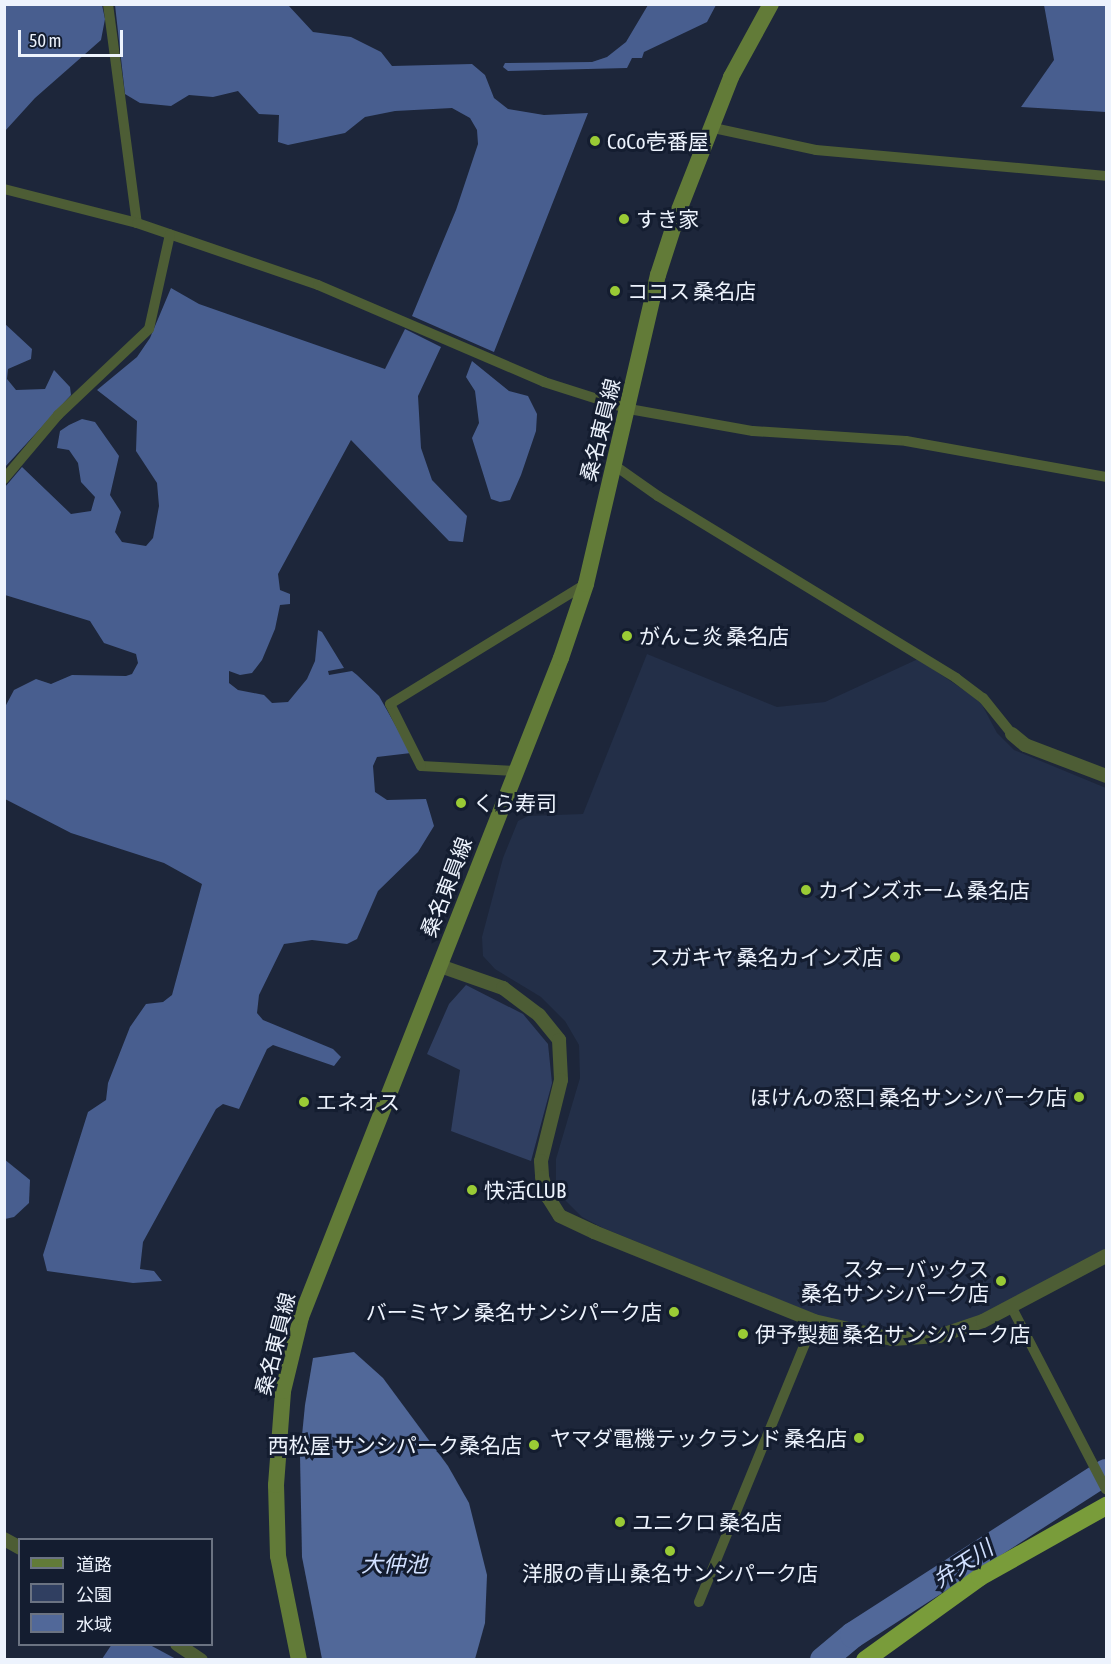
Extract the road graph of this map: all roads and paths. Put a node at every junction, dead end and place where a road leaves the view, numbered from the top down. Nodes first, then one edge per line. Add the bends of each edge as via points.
1 (108, 4) edge
2 (771, 4) edge
3 (709, 127) junction
4 (1107, 176) edge
5 (4, 189) edge
6 (137, 223) junction
7 (170, 234) junction
8 (629, 409) junction
9 (614, 465) junction
10 (1107, 477) edge
11 (4, 479) edge
12 (585, 584) junction
13 (1012, 734) joint
14 (516, 771) junction
15 (1107, 776) edge
16 (440, 966) junction
17 (1107, 1256) edge
18 (1012, 1308) junction
19 (814, 1321) junction
20 (1107, 1489) edge
21 (1107, 1506) edge
22 (4, 1539) edge
23 (18, 1547) edge
24 (699, 1602) dead end
25 (180, 1646) edge
26 (201, 1659) edge
27 (299, 1659) edge
28 (865, 1659) edge

1 - 6 street
2 - 3 main road, 桑名東員線
3 - 4 street via 816,150
3 - 8 main road, 桑名東員線 via 658,275
5 - 6 street
6 - 7 street
7 - 8 street via 318,285 544,382
7 - 11 street via 149,329 58,415
8 - 9 main road, 桑名東員線
8 - 10 street via 753,431 906,441
9 - 12 main road, 桑名東員線
9 - 13 street via 956,678 983,698
12 - 14 main road, 桑名東員線 via 561,658
12 - 14 street via 390,704 422,766
13 - 15 street via 1025,745
14 - 16 main road, 桑名東員線
16 - 19 street via 503,988 539,1015 559,1040 563,1060 560,1086 541,1161 548,1197 560,1215
16 - 27 main road, 桑名東員線 via 301,1317 283,1391 276,1485 278,1556
17 - 18 street
18 - 19 street via 939,1336 906,1340 864,1335
18 - 20 street
19 - 24 street
21 - 28 highway via 980,1577
22 - 23 street
25 - 26 street

